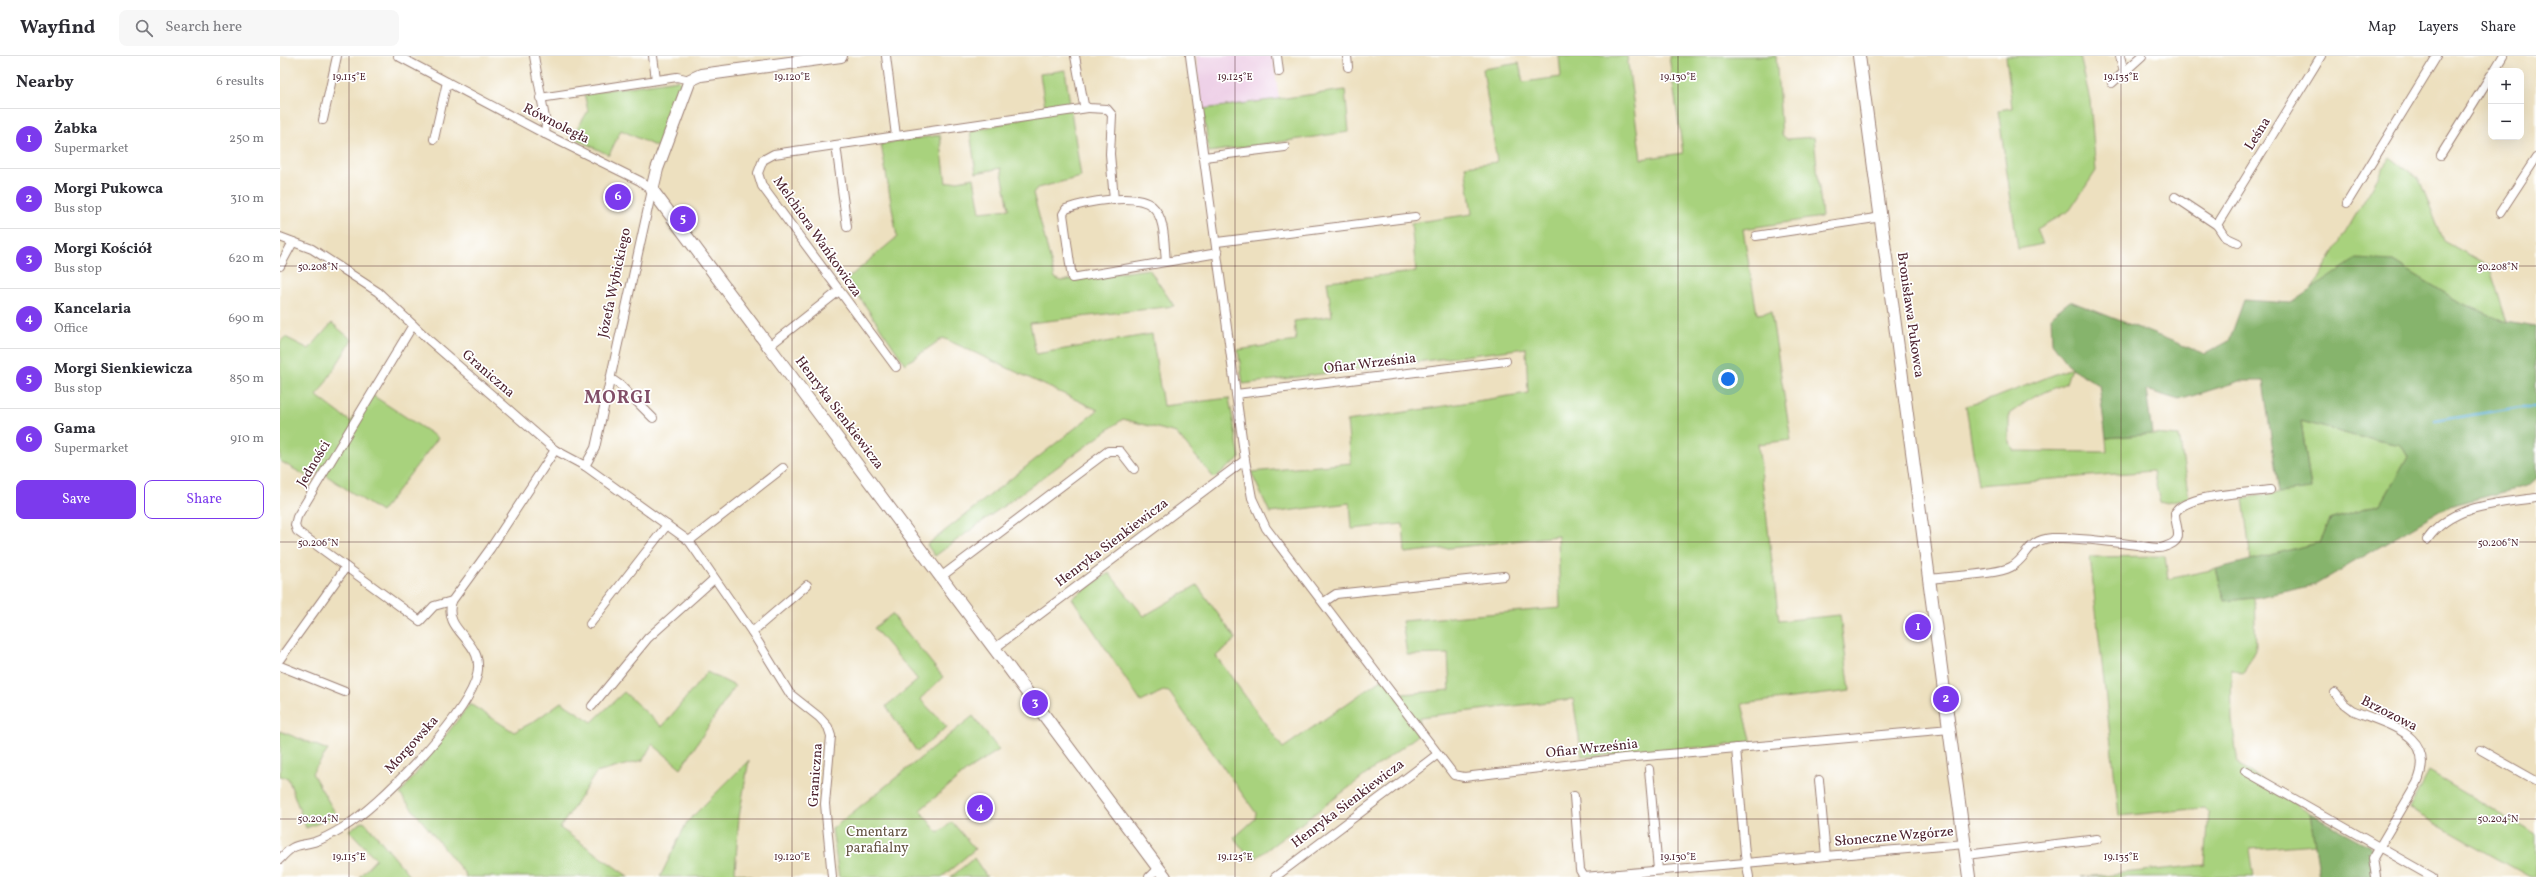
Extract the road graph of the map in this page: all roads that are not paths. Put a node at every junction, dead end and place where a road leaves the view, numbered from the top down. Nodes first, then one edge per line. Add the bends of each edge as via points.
1 (337, 56) edge
2 (398, 56) edge
3 (534, 56) edge
4 (653, 56) edge
5 (841, 56) edge
6 (886, 56) edge
7 (1075, 56) edge
8 (1190, 56) edge
9 (1277, 56) edge
10 (1347, 56) edge
11 (1859, 56) edge
12 (2120, 56) edge
13 (2142, 56) edge
14 (2322, 56) edge
15 (2437, 56) edge
16 (2503, 56) edge
17 (1348, 68) dead end
18 (2496, 68) edge
19 (1279, 72) dead end
20 (2124, 72) junction
21 (656, 80) junction
22 (690, 80) junction
23 (2488, 80) edge
24 (448, 82) junction
25 (2112, 83) dead end
26 (540, 98) junction
27 (1088, 108) junction
28 (323, 120) dead end
29 (545, 134) junction
30 (896, 136) junction
31 (434, 139) dead end
32 (836, 146) junction
33 (1284, 147) dead end
34 (2441, 155) dead end
35 (1204, 157) junction
36 (2536, 158) edge
37 (652, 190) junction
38 (2175, 197) dead end
39 (1114, 200) junction
40 (2346, 203) dead end
41 (2500, 213) dead end
42 (1414, 217) dead end
43 (1882, 217) junction
44 (2217, 225) junction
45 (847, 227) dead end
46 (1756, 236) dead end
47 (280, 237) edge
48 (293, 242) junction
49 (1217, 242) junction
50 (2238, 243) dead end
51 (1218, 253) junction
52 (1166, 262) junction
53 (280, 266) edge
54 (839, 291) junction
55 (413, 325) junction
56 (769, 346) junction
57 (1506, 361) dead end
58 (896, 367) dead end
59 (610, 378) junction
60 (1236, 394) junction
61 (653, 418) dead end
62 (555, 450) junction
63 (1245, 460) junction
64 (585, 466) junction
65 (783, 468) dead end
66 (1134, 469) dead end
67 (2270, 490) dead end
68 (2536, 498) edge
69 (667, 525) junction
70 (2427, 540) dead end
71 (689, 541) junction
72 (346, 566) junction
73 (942, 576) junction
74 (1504, 576) dead end
75 (714, 579) junction
76 (1930, 579) junction
77 (807, 585) dead end
78 (452, 601) junction
79 (1324, 602) junction
80 (590, 624) dead end
81 (752, 632) junction
82 (995, 648) junction
83 (280, 659) edge
84 (280, 666) edge
85 (345, 692) dead end
86 (2335, 693) dead end
87 (592, 706) dead end
88 (1950, 729) junction
89 (1736, 748) junction
90 (2481, 750) dead end
91 (1438, 754) junction
92 (1649, 769) dead end
93 (2245, 771) dead end
94 (1819, 780) dead end
95 (2536, 781) edge
96 (1574, 796) dead end
97 (2097, 839) dead end
98 (2379, 847) junction
99 (1966, 850) junction
100 (1826, 856) junction
101 (280, 859) edge
102 (1748, 863) junction
103 (1658, 870) junction
104 (1162, 873) edge
105 (832, 877) edge
106 (1148, 877) edge
107 (1275, 877) edge
108 (1584, 877) edge
109 (1749, 877) edge
110 (1969, 877) edge
111 (2376, 877) edge
112 (2432, 877) edge

1 - 28 street
2 - 24 street, Równoległa
3 - 26 street
4 - 21 street
5 - 22 street via 701,75
6 - 30 street
7 - 27 street via 1082,101
8 - 35 street, Ofiar Września
9 - 19 street
10 - 17 street
11 - 43 street, Bronisława Pukowca
12 - 20 street
13 - 20 street
14 - 44 street, Leśna
15 - 40 street
16 - 18 street
20 - 25 street
21 - 22 street via 677,77
21 - 26 street
22 - 37 street, Józefa Wybickiego via 657,169
23 - 34 street
24 - 29 street, Równoległa
24 - 31 street
26 - 29 street via 546,124
27 - 30 street, Melchiora Wańkowicza
27 - 39 street, Melchiora Wańkowicza via 1107,109 1111,112 1110,154
29 - 37 street, Równoległa via 640,181
30 - 32 street, Melchiora Wańkowicza
32 - 45 street
32 - 54 street, Melchiora Wańkowicza via 774,154 763,160 758,173 762,186
33 - 35 street
35 - 49 street, Ofiar Września
36 - 41 street
37 - 56 street, Henryka Sienkiewicza
37 - 59 street, Józefa Wybickiego
38 - 44 street
39 - 52 street via 1126,198 1152,206 1163,230
39 - 52 street via 1066,209 1063,214 1072,278
42 - 49 street
43 - 46 street
43 - 76 street, Bronisława Pukowca
44 - 50 street via 2226,237
47 - 48 street, Graniczna
48 - 53 street
48 - 55 street, Graniczna via 312,250 378,292
49 - 51 street, Ofiar Września
51 - 52 street
51 - 60 street, Ofiar Września
54 - 56 street
54 - 58 street, Melchiora Wańkowicza
55 - 62 street, Graniczna
55 - 72 street, Jedności via 297,517 297,531
56 - 73 street, Henryka Sienkiewicza
57 - 60 street, Ofiar Września
59 - 61 street
59 - 64 street, Józefa Wybickiego via 595,448
60 - 63 street, Ofiar Września
62 - 64 street, Graniczna
62 - 78 street via 490,549
63 - 79 street, Ofiar Września via 1252,498 1266,528
63 - 82 street, Henryka Sienkiewicza
64 - 69 street, Graniczna
65 - 71 street
66 - 73 street via 1120,451 1108,451
67 - 76 street via 2202,498 2189,502 2176,513 2179,537 2177,541 2163,548 2093,540 2040,540 2029,546 2017,562 2004,570
68 - 70 street via 2484,505 2469,510 2433,531
69 - 71 street, Graniczna
69 - 80 street
71 - 75 street, Graniczna
72 - 78 street via 420,621 434,606
72 - 83 street
73 - 82 street, Henryka Sienkiewicza
74 - 79 street via 1336,594
75 - 81 street, Graniczna
75 - 87 street via 648,638
76 - 88 street, Bronisława Pukowca
77 - 81 street
78 - 101 street, Morgowska via 449,611 451,622 471,642 477,656 476,681 466,701 375,805 332,834 290,848
79 - 91 street, Ofiar Września
81 - 105 street, Graniczna via 790,694 819,717 828,727 831,736 825,804
82 - 104 street, Henryka Sienkiewicza
84 - 85 street
86 - 98 street, Brzozowa via 2352,710 2407,735 2415,741 2421,752 2422,770 2417,783
88 - 89 street, Ofiar Września
88 - 99 street, Bronisława Pukowca
89 - 91 street, Ofiar Września via 1464,777 1454,776
89 - 102 street via 1745,854
90 - 95 street
91 - 107 street, Henryka Sienkiewicza
92 - 103 street
93 - 98 street
94 - 100 street, Słoneczne Wzgórze
96 - 108 street, Słoneczne Wzgórze via 1580,870
97 - 99 street
98 - 111 street, Brzozowa via 2374,858
98 - 112 street
99 - 100 street, Słoneczne Wzgórze
99 - 110 street, Bronisława Pukowca
100 - 102 street, Słoneczne Wzgórze
102 - 103 street, Słoneczne Wzgórze
102 - 109 street
103 - 108 street, Słoneczne Wzgórze
104 - 106 street, Henryka Sienkiewicza

